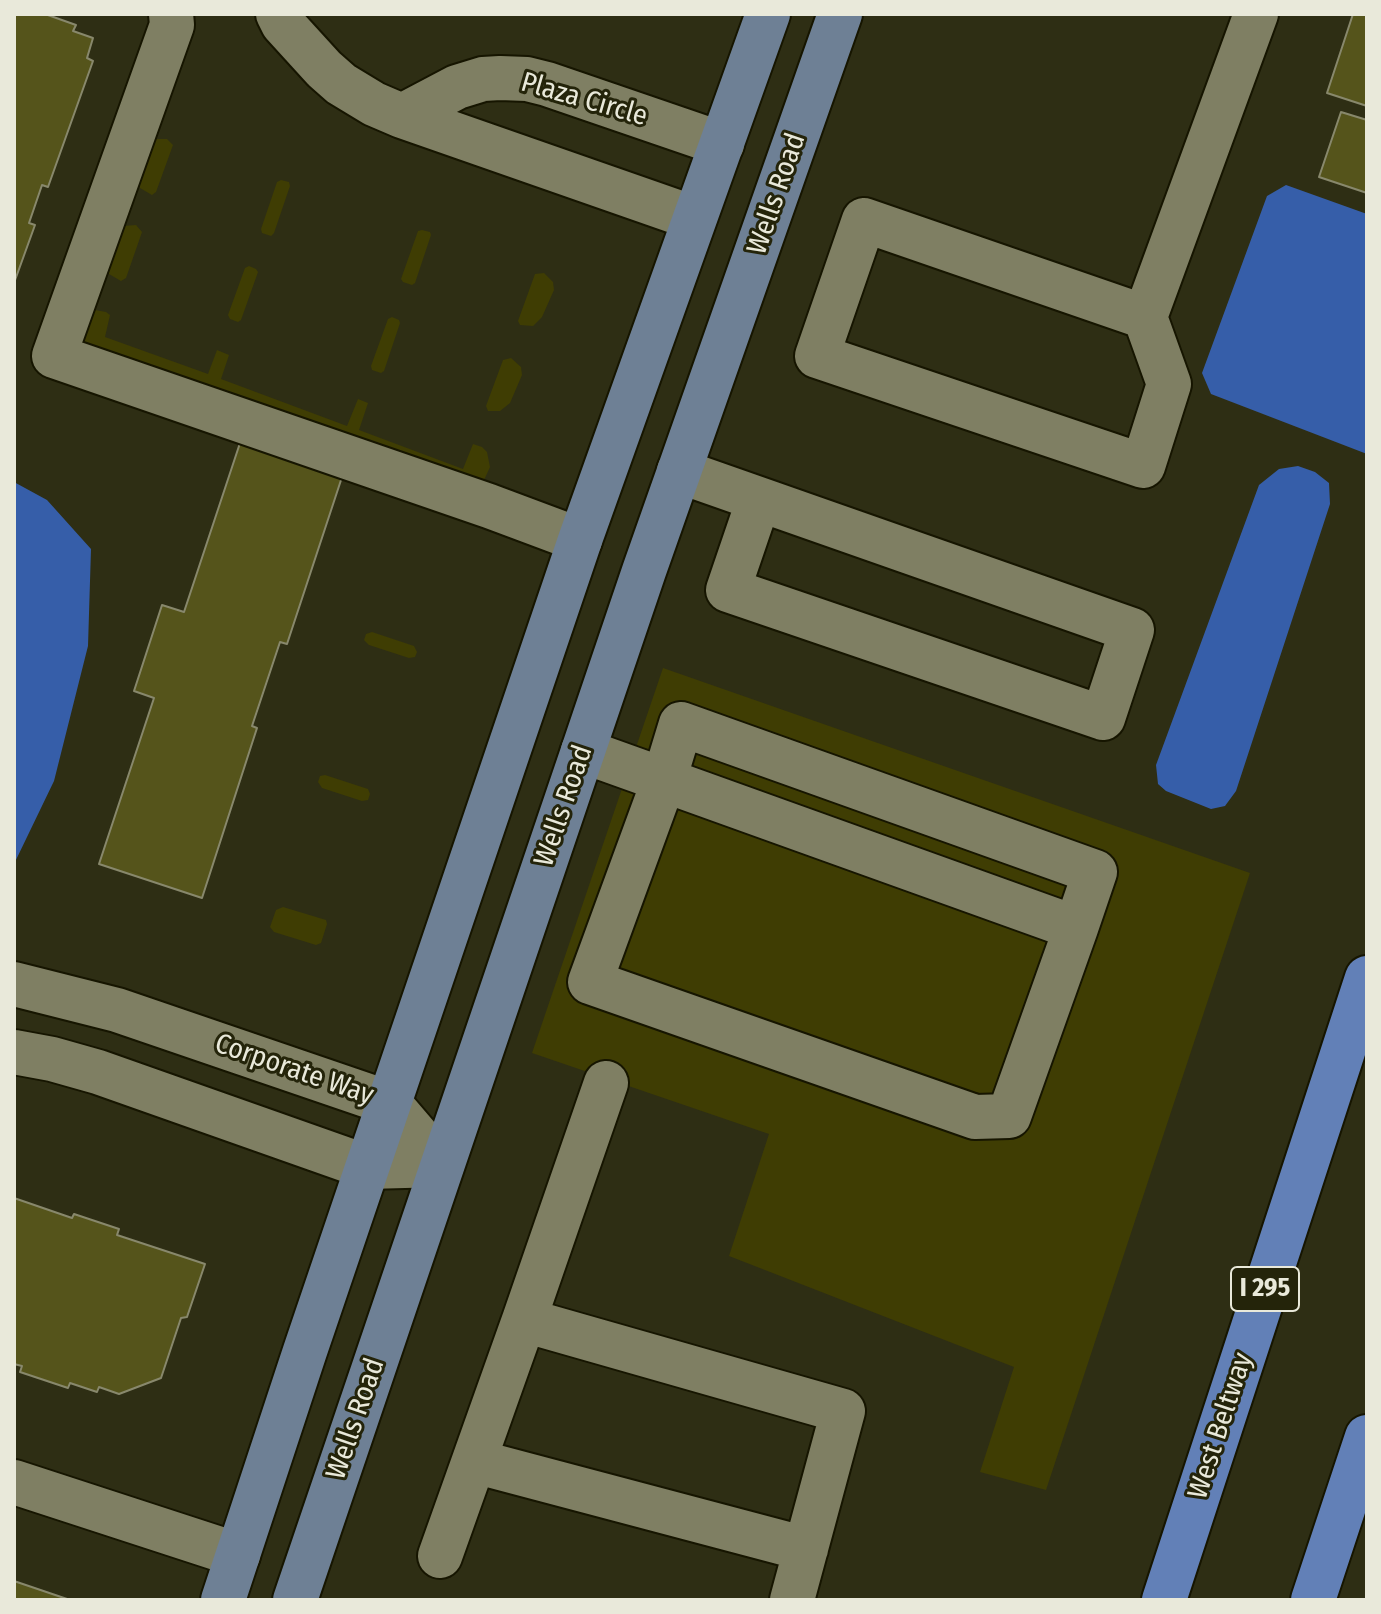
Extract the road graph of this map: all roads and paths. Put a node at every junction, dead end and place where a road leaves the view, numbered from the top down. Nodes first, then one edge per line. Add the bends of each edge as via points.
1 (171, 14) edge
2 (278, 14) edge
3 (768, 14) edge
4 (840, 14) edge
5 (1256, 14) edge
6 (402, 116) junction
7 (722, 144) junction
8 (701, 201) junction
9 (772, 206) junction
10 (1145, 317) junction
11 (679, 471) junction
12 (759, 499) junction
13 (580, 540) junction
14 (583, 751) junction
15 (664, 780) junction
16 (1076, 928) junction
17 (1367, 978) edge
18 (14, 984) edge
19 (14, 1052) edge
20 (606, 1083) dead end
21 (389, 1103) junction
22 (442, 1165) junction
23 (367, 1167) junction
24 (524, 1320) junction
25 (1367, 1437) edge
26 (474, 1461) junction
27 (14, 1482) edge
28 (806, 1549) junction
29 (238, 1555) junction
30 (440, 1556) dead end
31 (223, 1600) edge
32 (295, 1600) edge
33 (792, 1600) edge
34 (1164, 1600) edge
35 (1313, 1600) edge

1 - 13 street via 172,25 54,356
2 - 6 street via 341,84
3 - 7 main road
4 - 9 main road, Wells Road
5 - 10 street
6 - 7 street, Plaza Circle via 483,79 527,79
6 - 8 street
7 - 8 main road
8 - 9 main road
8 - 13 main road
9 - 11 main road, Wells Road
10 - 10 street via 864,220 817,356 1143,466 1169,384
11 - 12 street
11 - 14 main road, Wells Road
12 - 12 street via 1132,630 1103,718 728,590
13 - 21 main road
14 - 15 street
14 - 22 main road, Wells Road
15 - 16 street
15 - 16 street via 681,724 1095,872
15 - 16 street via 590,982 975,1117 1009,1116
17 - 34 highway, West Beltway / I 295
18 - 21 street, Corporate Way via 117,1010
19 - 23 street via 98,1072
20 - 24 street
21 - 22 street, Corporate Way
21 - 23 main road
22 - 23 street
22 - 32 main road, Wells Road
23 - 29 main road
24 - 26 street
24 - 28 street via 843,1411
25 - 35 highway
26 - 28 street
26 - 30 street
27 - 29 street
28 - 33 street
29 - 31 main road

